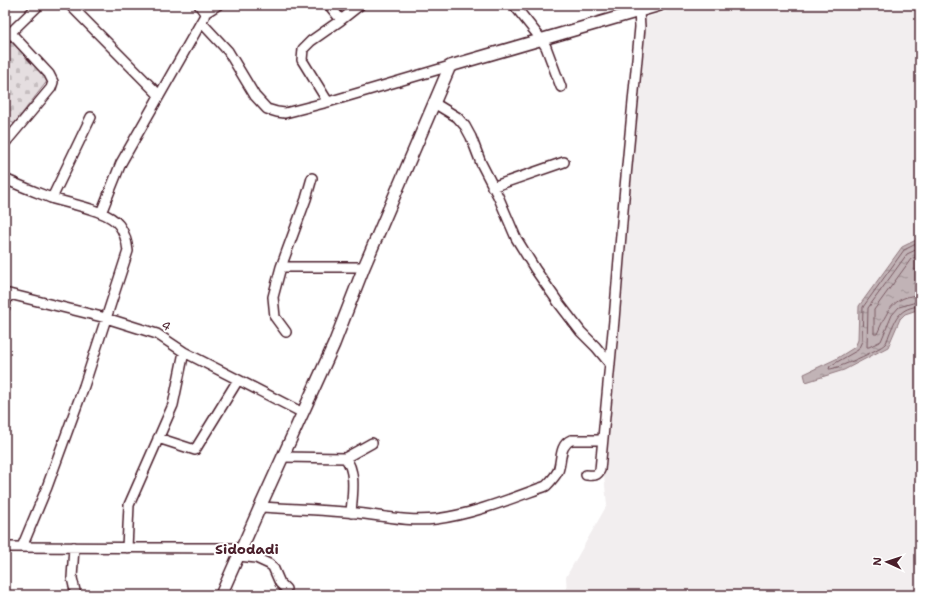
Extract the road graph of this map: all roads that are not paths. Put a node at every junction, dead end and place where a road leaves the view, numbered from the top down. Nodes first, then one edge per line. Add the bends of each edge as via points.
1 (39, 5) edge
2 (70, 5) edge
3 (199, 5) edge
4 (218, 5) edge
5 (329, 5) edge
6 (360, 5) edge
7 (514, 5) edge
8 (659, 5) edge
9 (639, 12) junction
10 (205, 13) junction
11 (341, 20) junction
12 (201, 22) junction
13 (8, 35) edge
14 (541, 39) junction
15 (450, 66) junction
16 (560, 87) dead end
17 (160, 95) junction
18 (328, 102) junction
19 (434, 103) junction
20 (91, 117) dead end
21 (5, 143) edge
22 (564, 162) dead end
23 (312, 178) dead end
24 (5, 179) edge
25 (492, 187) junction
26 (52, 198) junction
27 (101, 213) junction
28 (281, 267) junction
29 (364, 267) junction
30 (7, 293) edge
31 (5, 307) edge
32 (106, 318) junction
33 (286, 332) dead end
34 (184, 352) junction
35 (610, 364) junction
36 (238, 380) junction
37 (303, 413) junction
38 (158, 438) junction
39 (602, 440) junction
40 (372, 443) dead end
41 (283, 457) junction
42 (345, 458) junction
43 (586, 475) dead end
44 (260, 507) junction
45 (352, 513) junction
46 (5, 547) edge
47 (22, 547) junction
48 (74, 547) junction
49 (127, 548) junction
50 (241, 552) junction
51 (286, 589) dead end
52 (76, 595) edge
53 (221, 595) edge

1 - 13 street
2 - 17 street
3 - 10 street
4 - 10 street
5 - 11 street
6 - 11 street
7 - 14 street
8 - 9 street
9 - 14 street
9 - 35 street via 640,27
10 - 12 street
11 - 18 street via 311,41 302,53 302,60
12 - 17 street
12 - 18 street via 228,51 255,96 267,109 285,113
13 - 21 street via 49,74 53,82 51,88
14 - 15 street
14 - 16 street
15 - 18 street
15 - 19 street
17 - 27 street via 122,163
19 - 25 street via 457,117 465,126
19 - 29 street
20 - 26 street
22 - 25 street
23 - 28 street
24 - 26 street
25 - 35 street via 516,238 535,269 581,332
26 - 27 street
27 - 32 street via 119,225 125,236 128,251
28 - 29 street
28 - 33 street via 273,297 275,317
29 - 37 street via 334,344
30 - 31 street
30 - 32 street, 4
32 - 34 street, 4 via 157,334
32 - 47 street via 47,487
34 - 36 street, 4
34 - 38 street via 173,405
35 - 39 street
36 - 37 street, 4
36 - 38 street via 195,450
37 - 41 street
38 - 49 street via 129,505
39 - 43 street via 598,473 593,476
39 - 45 street via 567,441 558,469 546,486 472,512 434,519 396,519
40 - 42 street
41 - 42 street
41 - 44 street
42 - 45 street via 352,475
44 - 45 street
44 - 50 street
46 - 47 street
47 - 48 street
48 - 49 street
48 - 52 street via 72,578
49 - 50 street
50 - 51 street via 273,567 280,583
50 - 53 street

